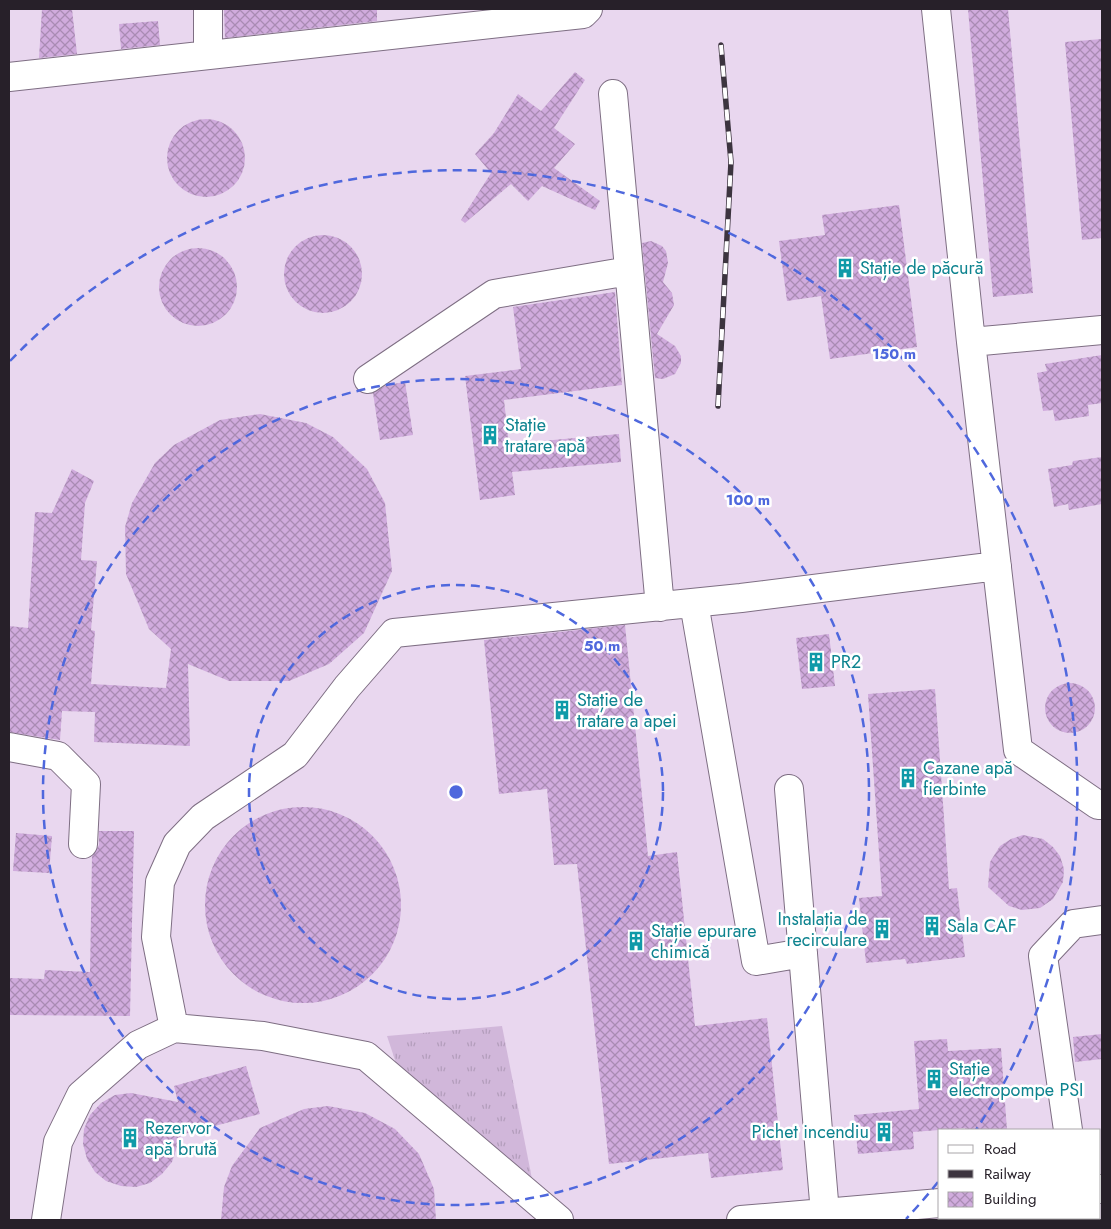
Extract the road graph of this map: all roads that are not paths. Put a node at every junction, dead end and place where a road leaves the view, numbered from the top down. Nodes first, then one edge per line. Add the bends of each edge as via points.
1 (208, 9) edge
2 (588, 9) edge
3 (936, 9) edge
4 (208, 55) junction
5 (9, 78) edge
6 (613, 94) dead end
7 (629, 271) junction
8 (1102, 330) edge
9 (971, 342) junction
10 (368, 379) dead end
11 (997, 566) junction
12 (694, 603) junction
13 (660, 607) junction
14 (9, 748) edge
15 (789, 789) dead end
16 (1102, 805) edge
17 (83, 844) dead end
18 (1102, 920) edge
19 (803, 953) junction
20 (174, 1028) junction
21 (1068, 1129) edge
22 (938, 1203) edge
23 (825, 1213) junction
24 (46, 1220) edge
25 (559, 1220) edge
26 (741, 1220) edge

1 - 4 lane
2 - 4 lane via 583,14
3 - 9 lane
4 - 5 lane
6 - 7 lane
7 - 10 lane via 494,294
7 - 13 lane
8 - 9 lane
9 - 11 lane
11 - 12 lane
11 - 16 lane via 1018,750
12 - 13 lane
12 - 19 lane via 756,961
13 - 20 lane via 394,633 347,687 295,756 203,817 177,844 160,882 156,937
14 - 17 lane via 58,756 86,784
15 - 19 lane
18 - 21 lane via 1072,924 1043,956
19 - 23 lane
20 - 24 lane via 138,1045 81,1095 58,1142
20 - 25 lane via 263,1036 366,1056
22 - 23 lane
23 - 26 lane

